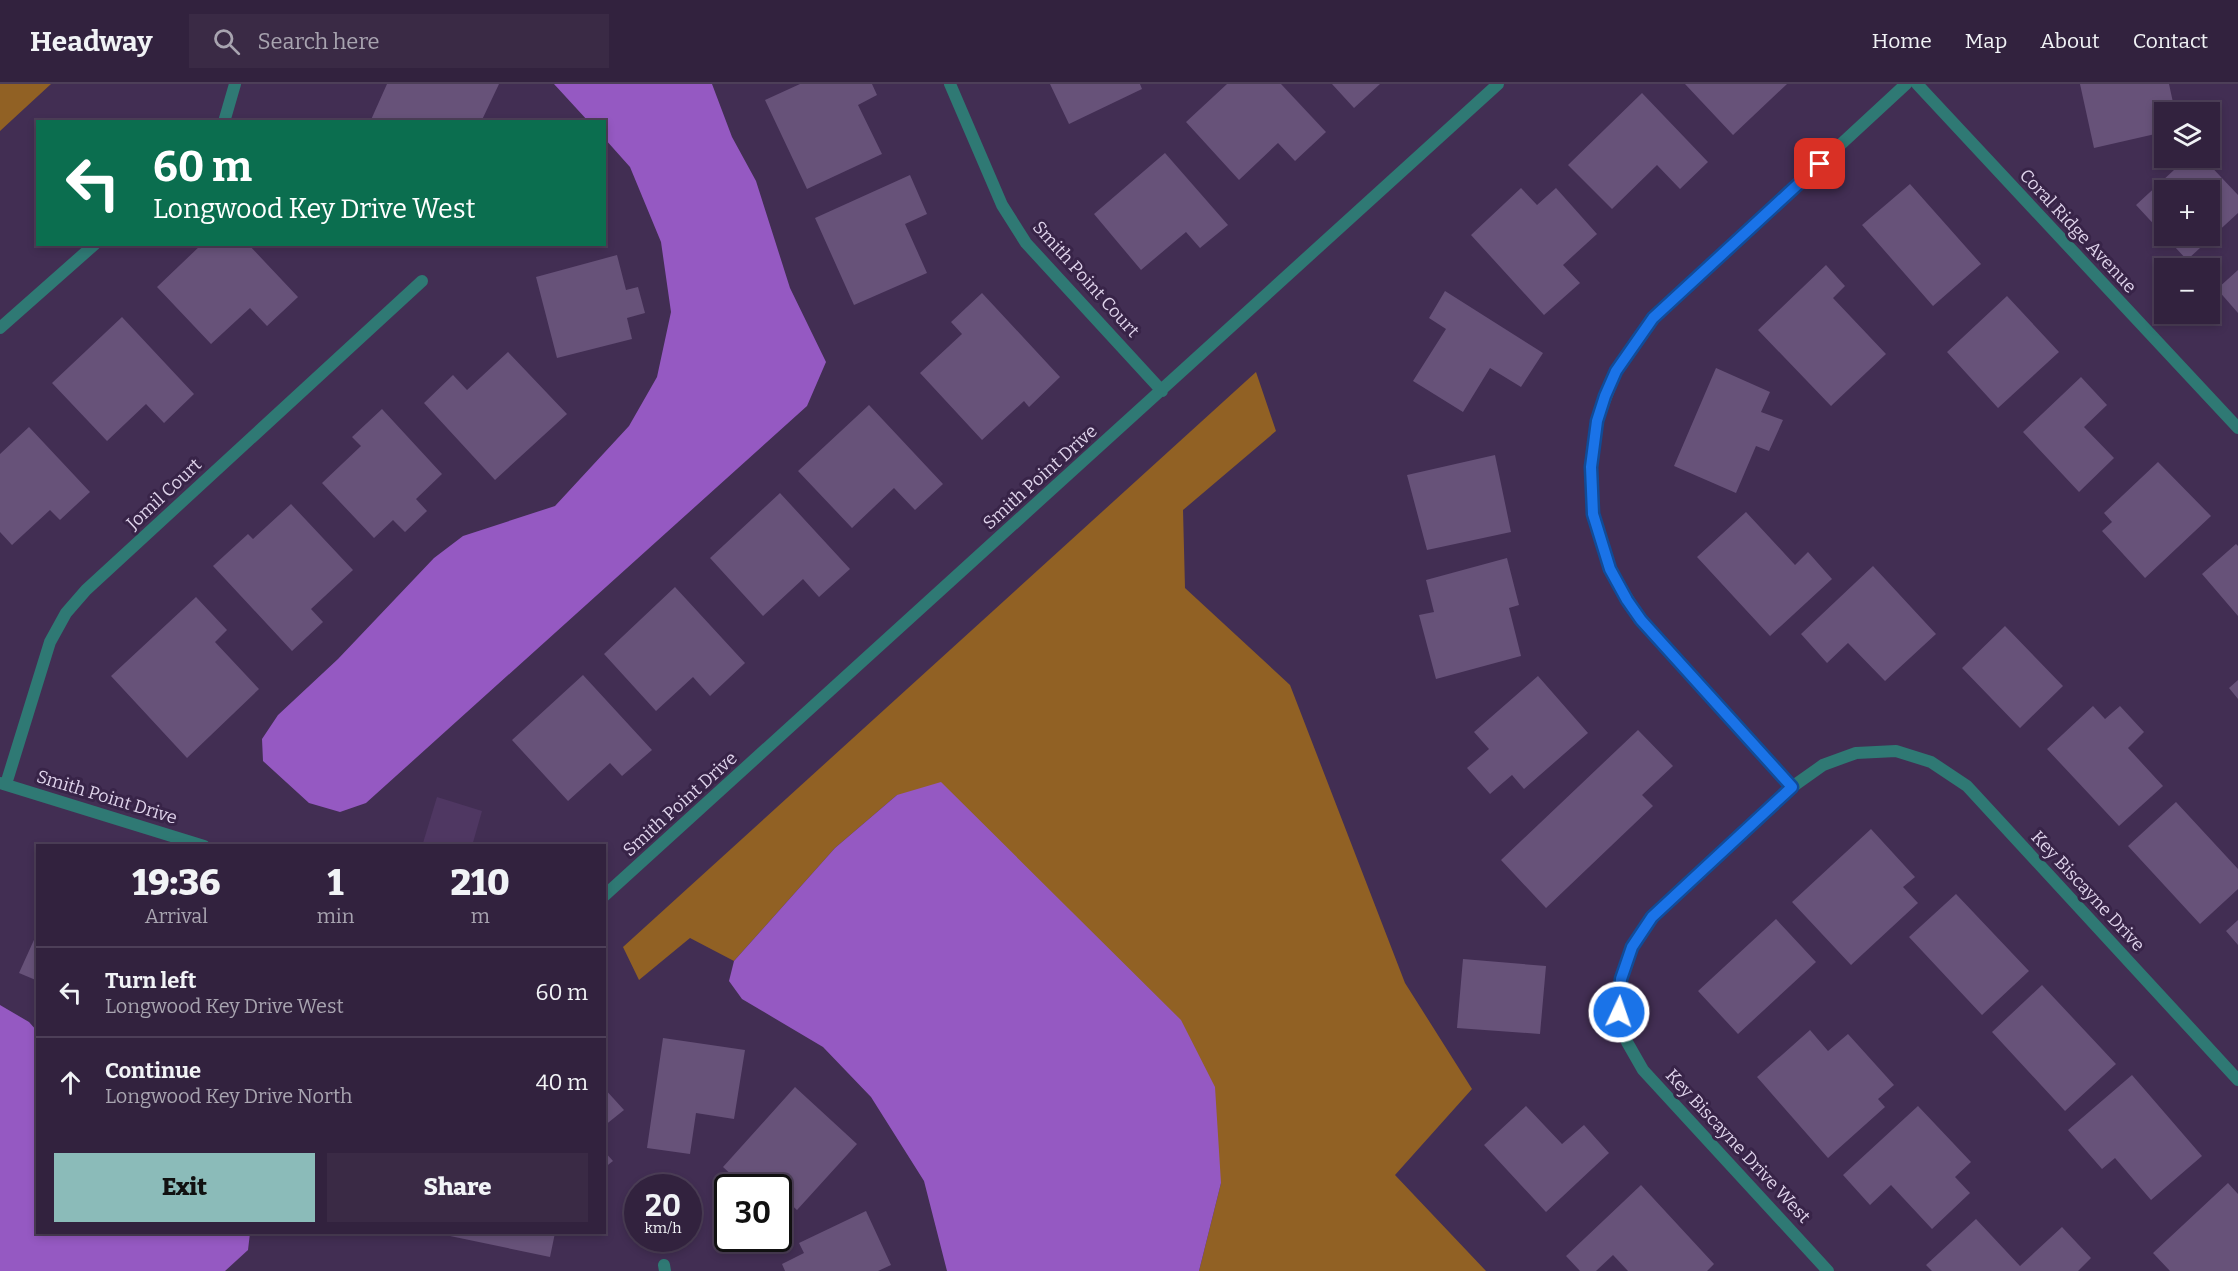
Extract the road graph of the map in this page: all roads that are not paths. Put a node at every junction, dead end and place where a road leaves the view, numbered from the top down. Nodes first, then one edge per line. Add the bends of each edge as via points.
1 (236, 84) edge
2 (950, 84) edge
3 (1498, 84) edge
4 (1906, 84) edge
5 (1917, 84) edge
6 (225, 120) edge
7 (93, 246) edge
8 (422, 281) dead end
9 (0, 328) edge
10 (1162, 390) junction
11 (2238, 428) edge
12 (3, 784) edge
13 (1792, 787) junction
14 (198, 844) edge
15 (606, 894) edge
16 (2238, 1080) edge
17 (1828, 1271) edge

1 - 6 street
2 - 10 street, Smith Point Court via 1002,205 1026,243
3 - 10 street, Smith Point Drive
4 - 13 street via 1653,318 1616,371 1597,421 1591,467 1593,514 1610,569 1641,620
5 - 11 street, Coral Ridge Avenue
7 - 9 street
8 - 12 street, Jomil Court via 86,590 66,613 50,642
10 - 15 street, Smith Point Drive
12 - 14 street, Smith Point Drive
13 - 16 street, Key Biscayne Drive via 1823,765 1856,753 1896,752 1931,762 1967,786
13 - 17 street, Key Biscayne Drive West via 1652,917 1632,947 1621,979 1619,1012 1627,1042 1643,1070

